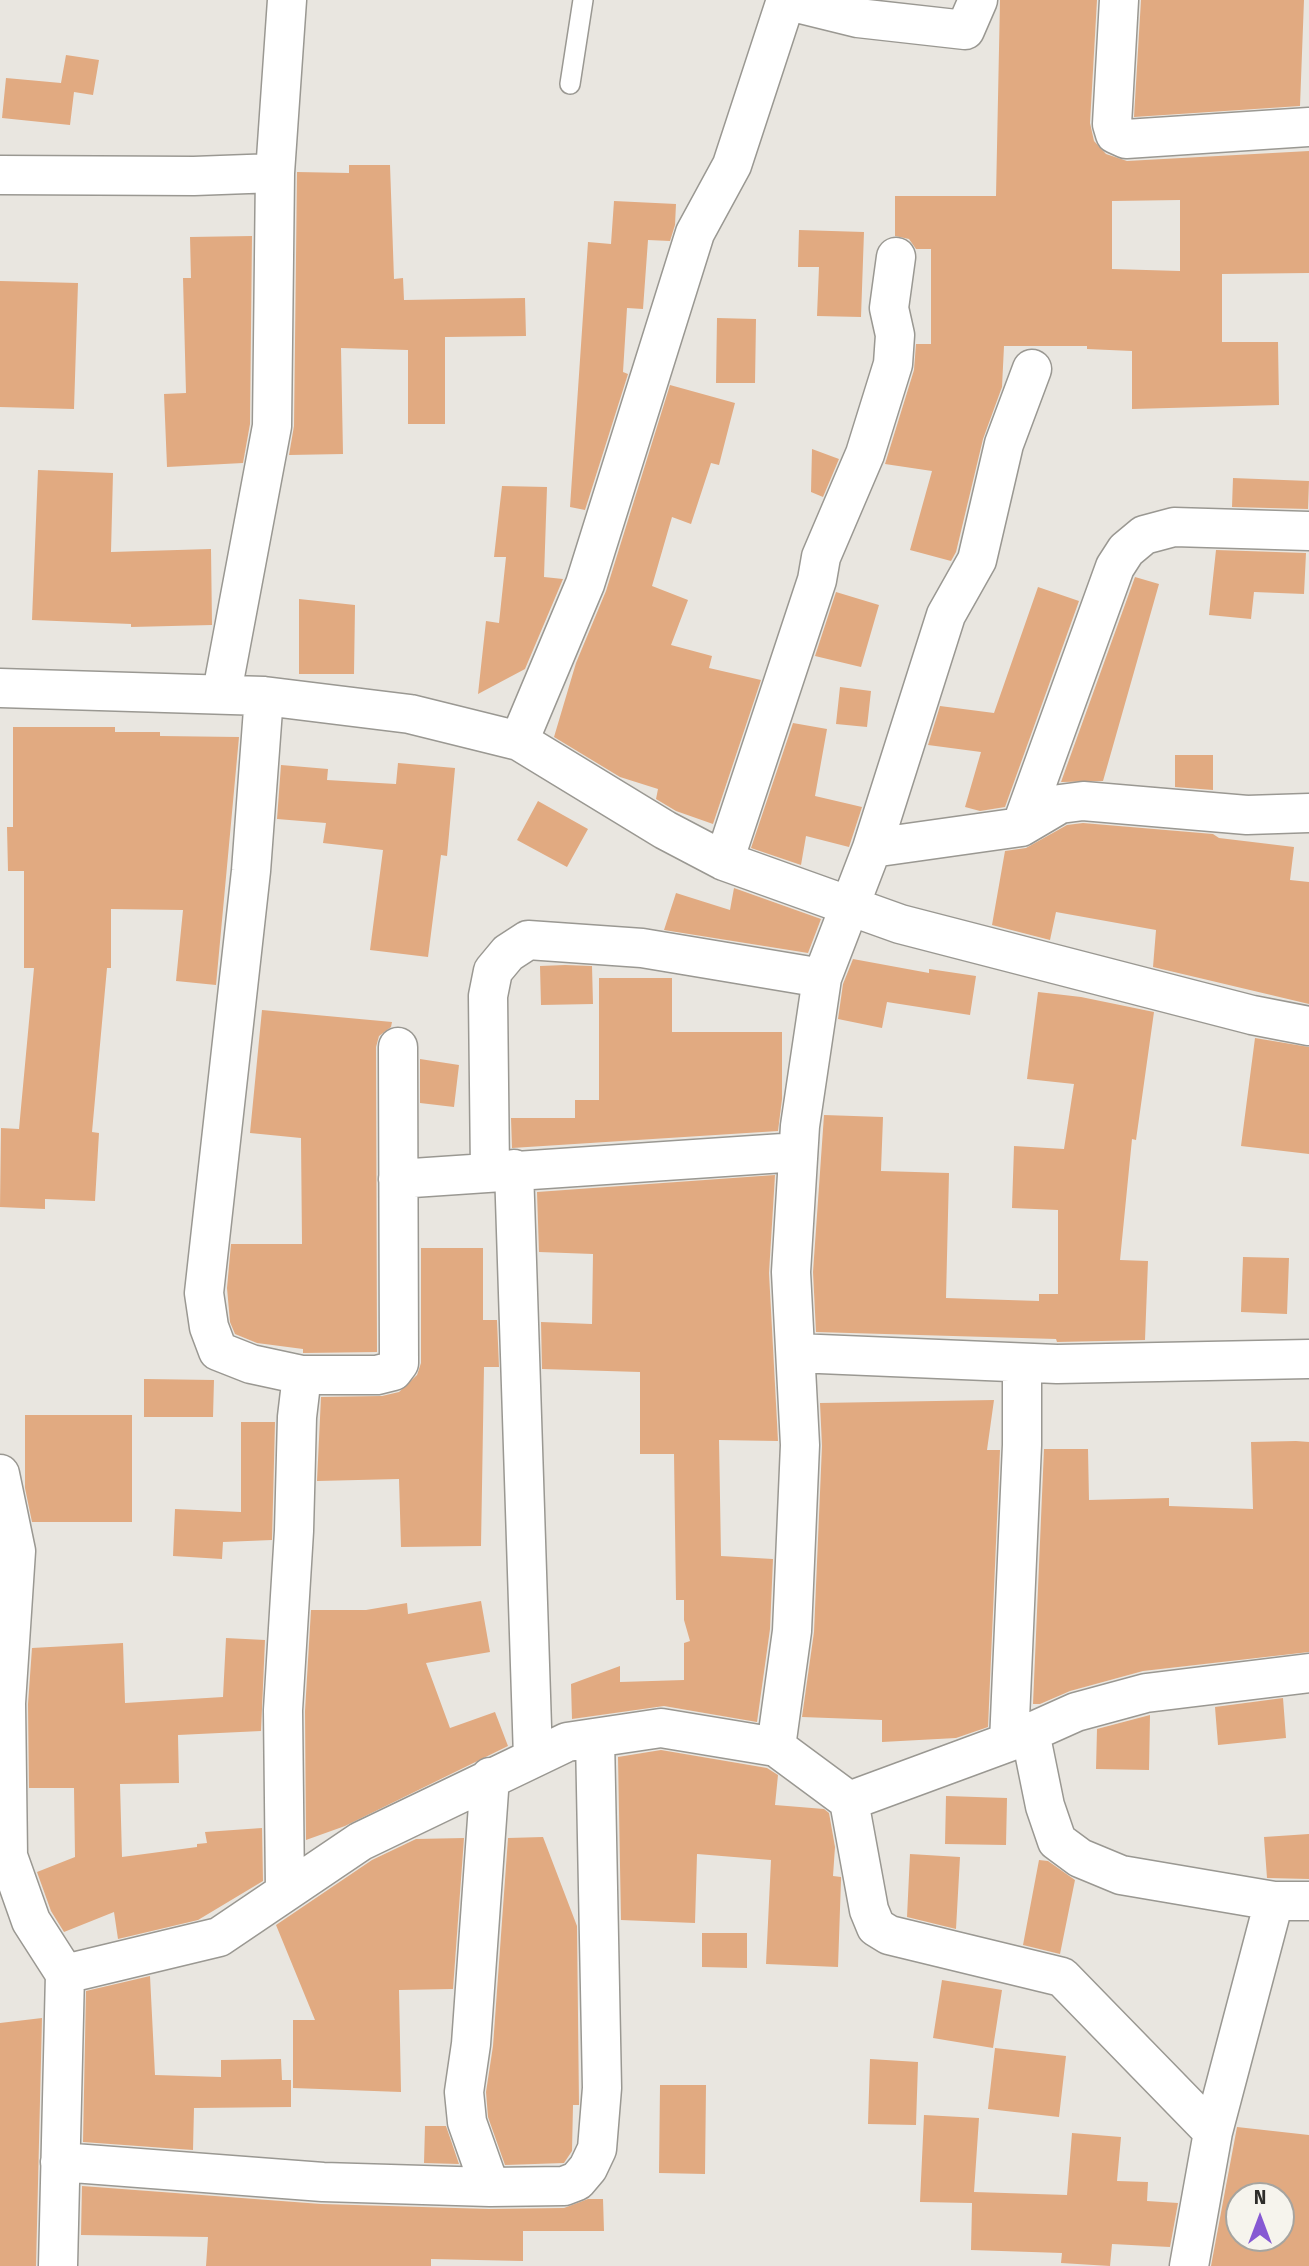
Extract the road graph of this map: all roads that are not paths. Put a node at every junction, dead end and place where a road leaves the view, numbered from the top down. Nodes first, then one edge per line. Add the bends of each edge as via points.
1 (287, 0) edge
2 (583, 0) edge
3 (786, 0) edge
4 (978, 0) edge
5 (1119, 0) edge
6 (570, 84) dead end
7 (1309, 127) edge
8 (275, 173) junction
9 (0, 175) edge
10 (896, 257) dead end
11 (1032, 369) dead end
12 (1309, 531) edge
13 (0, 688) edge
14 (222, 692) junction
15 (264, 696) junction
16 (519, 741) junction
17 (1309, 814) edge
18 (1021, 827) junction
19 (872, 848) junction
20 (724, 861) junction
21 (852, 906) junction
22 (822, 978) junction
23 (1309, 1026) edge
24 (398, 1047) dead end
25 (798, 1152) junction
26 (502, 1170) junction
27 (398, 1179) junction
28 (796, 1353) junction
29 (1309, 1359) edge
30 (1022, 1363) junction
31 (302, 1375) junction
32 (0, 1474) edge
33 (1309, 1673) edge
34 (1019, 1737) junction
35 (595, 1738) junction
36 (776, 1747) junction
37 (533, 1758) junction
38 (490, 1777) junction
39 (849, 1801) junction
40 (285, 1891) junction
41 (1291, 1901) edge
42 (65, 1974) junction
43 (1213, 2132) junction
44 (60, 2162) junction
45 (490, 2187) junction
46 (58, 2266) edge
47 (1189, 2266) edge

1 - 8 street
2 - 6 lane
3 - 4 street via 859,18 965,30
3 - 16 street via 732,165 695,233 585,584
5 - 7 street via 1115,134 1126,139
8 - 9 street
8 - 14 street via 272,426
10 - 20 street via 889,309 895,335 893,364 865,454 821,557
11 - 19 street via 1004,444 977,560 946,614
12 - 18 street via 1174,527 1144,536 1126,550 1111,579
13 - 14 street
14 - 15 street
15 - 16 street via 410,714
15 - 31 street via 251,872 204,1293 218,1351
16 - 20 street
17 - 18 street via 1247,815 1083,801 1060,804
18 - 19 street
19 - 21 street
20 - 21 street
21 - 22 street
21 - 23 street via 900,924
22 - 25 street
22 - 26 street via 642,948 528,940 508,953 493,971 488,996
24 - 27 street
25 - 26 street
25 - 28 street via 791,1272
26 - 27 street
26 - 37 street
27 - 31 street via 399,1363 393,1371 377,1375
28 - 30 street
28 - 36 street via 800,1445 792,1631
29 - 30 street
30 - 34 street
31 - 40 street via 283,1710
32 - 42 street via 16,1551 6,1703 8,1856 31,1921
33 - 34 street via 1146,1693 1076,1712
34 - 39 street
34 - 41 street via 1056,1841 1080,1858 1121,1875
35 - 36 street via 661,1728
35 - 37 street via 568,1742
35 - 45 street via 602,2088 597,2149 577,2182
36 - 39 street
37 - 38 street
38 - 40 street via 361,1841
38 - 45 street via 464,2091 467,2122
39 - 43 street via 876,1927 889,1935 1062,1977
40 - 42 street via 219,1937
41 - 43 street
42 - 44 street
43 - 47 street
44 - 45 street via 323,2182
44 - 46 street

